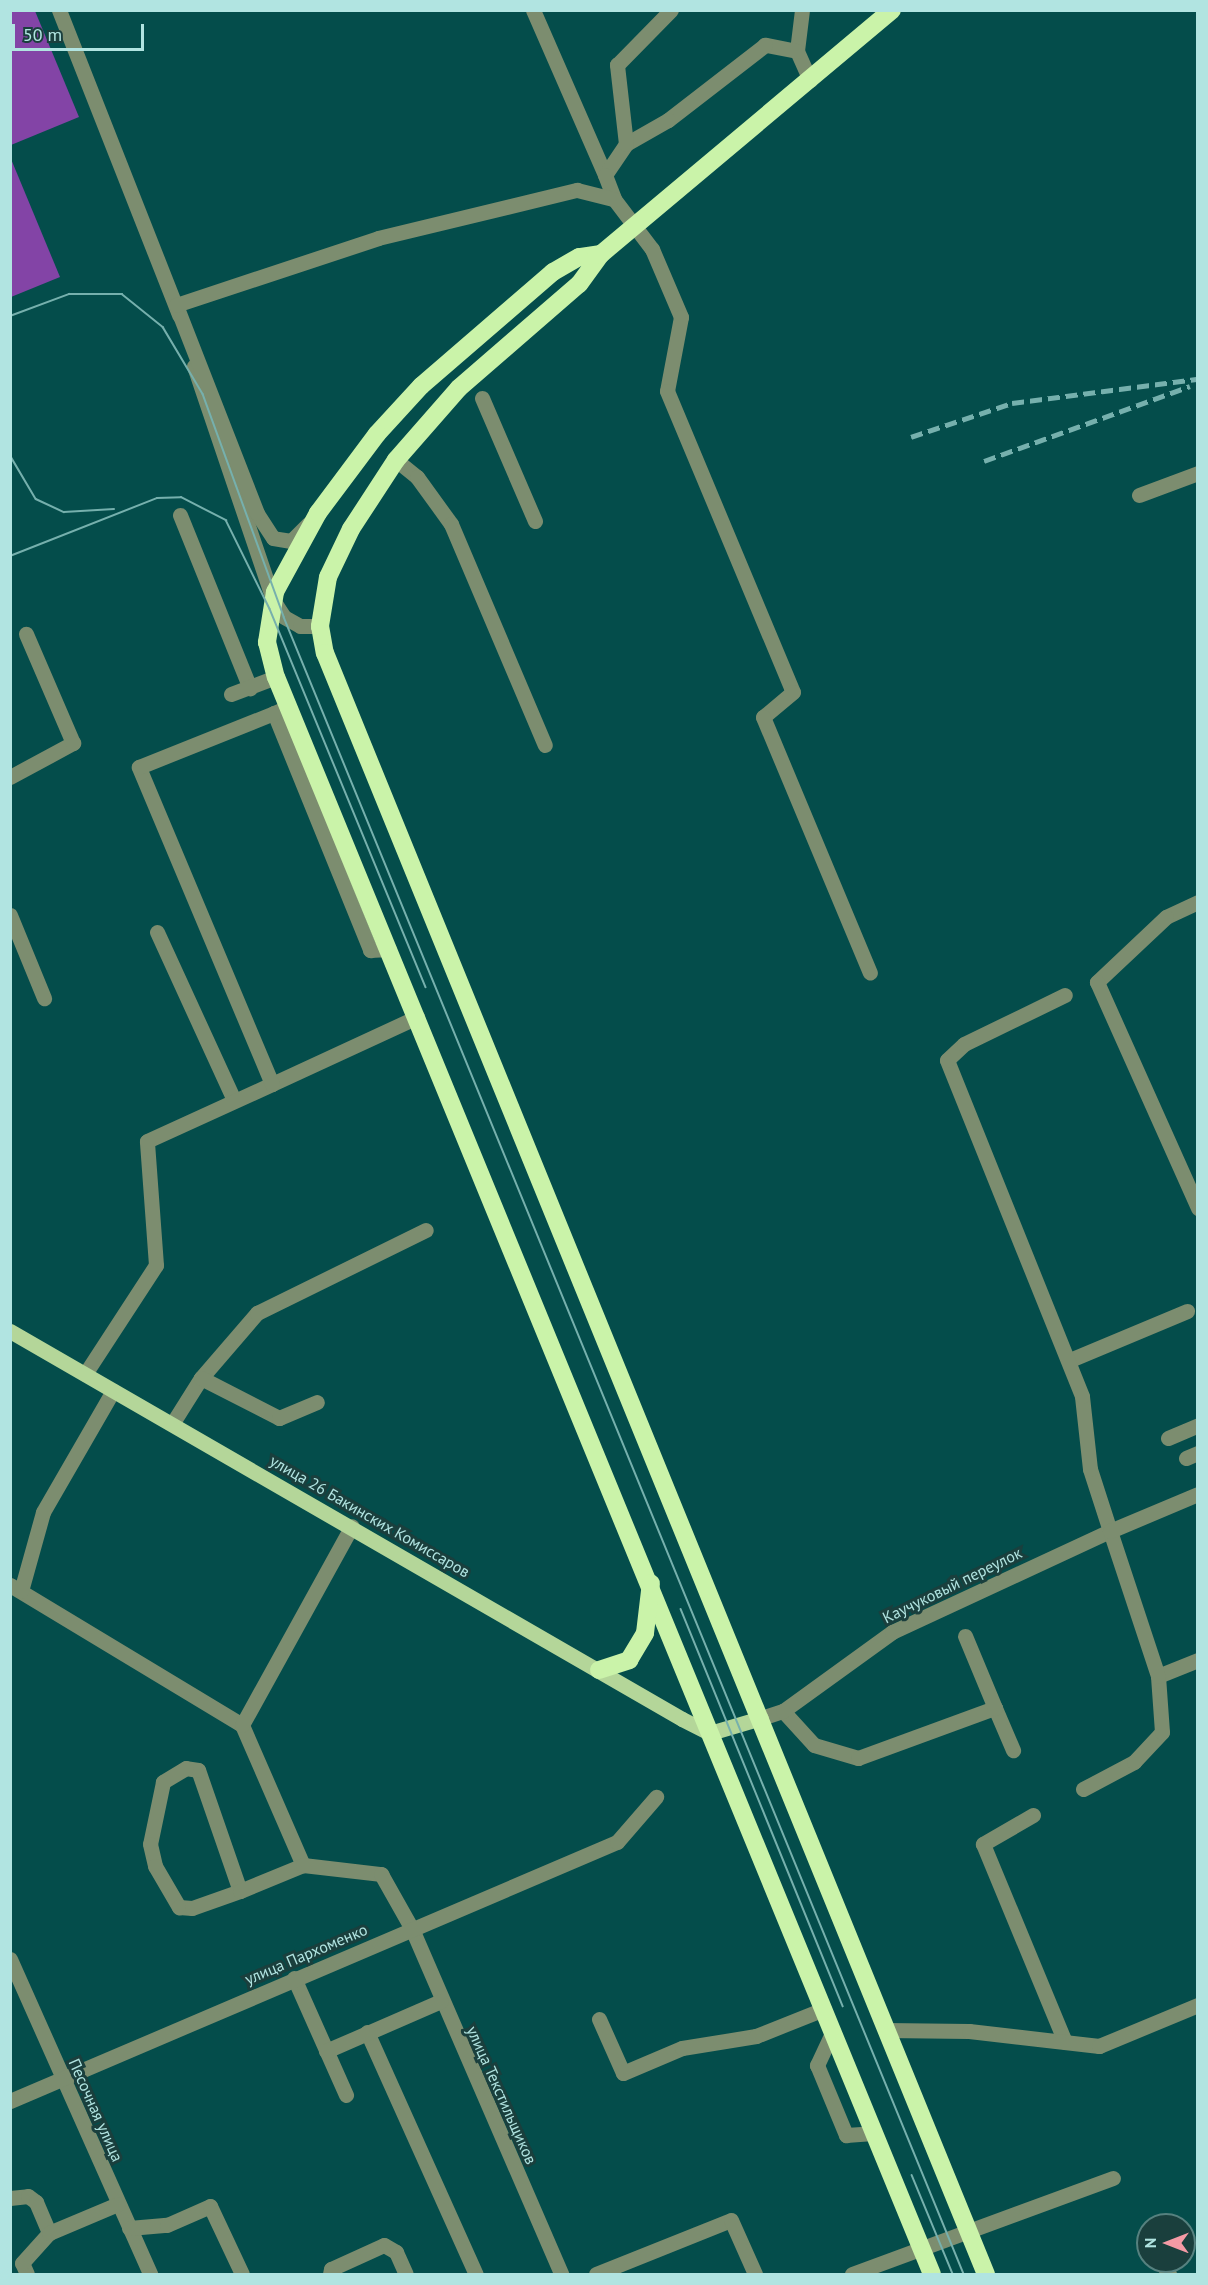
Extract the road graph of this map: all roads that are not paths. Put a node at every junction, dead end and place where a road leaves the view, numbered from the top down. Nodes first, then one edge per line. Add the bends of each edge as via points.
1 (59, 10) edge
2 (533, 10) edge
3 (671, 10) edge
4 (802, 10) edge
5 (892, 10) edge
6 (797, 51) junction
7 (810, 80) junction
8 (626, 144) junction
9 (605, 175) junction
10 (614, 199) junction
11 (638, 224) junction
12 (601, 254) junction
13 (176, 306) junction
14 (482, 398) dead end
15 (396, 460) junction
16 (1197, 473) edge
17 (1139, 495) dead end
18 (318, 513) junction
19 (180, 515) dead end
20 (535, 521) dead end
21 (273, 600) junction
22 (321, 626) junction
23 (26, 634) dead end
24 (276, 677) junction
25 (250, 688) junction
26 (231, 694) dead end
27 (281, 710) junction
28 (545, 745) dead end
29 (10, 777) edge
30 (1197, 902) edge
31 (10, 915) edge
32 (157, 932) dead end
33 (870, 974) dead end
34 (1065, 995) dead end
35 (44, 998) dead end
36 (417, 1017) junction
37 (272, 1083) junction
38 (234, 1100) junction
39 (1197, 1208) edge
40 (426, 1230) dead end
41 (1187, 1311) dead end
42 (10, 1331) edge
43 (1070, 1360) junction
44 (85, 1374) junction
45 (201, 1378) junction
46 (113, 1391) junction
47 (317, 1401) dead end
48 (172, 1424) junction
49 (1197, 1425) edge
50 (1168, 1438) dead end
51 (1197, 1494) edge
52 (352, 1526) junction
53 (1110, 1531) junction
54 (651, 1581) junction
55 (16, 1588) edge
56 (965, 1636) dead end
57 (1197, 1660) edge
58 (598, 1670) junction
59 (1158, 1676) junction
60 (995, 1708) junction
61 (783, 1711) junction
62 (761, 1718) junction
63 (242, 1725) junction
64 (711, 1733) junction
65 (1013, 1750) dead end
66 (1083, 1789) dead end
67 (656, 1797) dead end
68 (1033, 1815) dead end
69 (303, 1866) junction
70 (240, 1891) junction
71 (412, 1929) junction
72 (10, 1959) edge
73 (294, 1978) junction
74 (441, 2001) junction
75 (1197, 2005) edge
76 (824, 2009) junction
77 (599, 2019) dead end
78 (885, 2030) junction
79 (833, 2031) junction
80 (367, 2032) junction
81 (1065, 2042) junction
82 (326, 2051) junction
83 (63, 2079) junction
84 (346, 2095) dead end
85 (10, 2101) edge
86 (873, 2133) junction
87 (1113, 2178) dead end
88 (10, 2198) edge
89 (118, 2204) junction
90 (129, 2228) junction
91 (967, 2229) junction
92 (49, 2233) junction
93 (921, 2248) junction
94 (27, 2274) edge
95 (150, 2274) edge
96 (242, 2274) edge
97 (330, 2274) edge
98 (406, 2274) edge
99 (476, 2274) edge
100 (561, 2274) edge
101 (597, 2274) edge
102 (754, 2274) edge
103 (852, 2274) edge
104 (932, 2274) edge
105 (986, 2274) edge

1 - 13 street
2 - 9 street
3 - 8 street via 617,65
4 - 6 street
5 - 7 highway
6 - 7 street
6 - 8 street via 765,45 668,120
7 - 11 highway
8 - 9 street
9 - 10 street
10 - 11 street
10 - 13 street via 577,190 378,238
11 - 12 highway
11 - 33 street via 681,317 667,391 793,692 763,717
12 - 15 highway via 579,284 459,388
12 - 18 highway via 579,257 553,272 421,386
13 - 18 street via 257,513 273,538 291,541
13 - 21 street
14 - 20 street
15 - 22 highway via 351,529 328,577
15 - 28 street via 417,477 451,524
16 - 17 street
18 - 21 highway
19 - 25 street
21 - 22 street via 284,617 300,626
21 - 24 highway via 267,642
22 - 62 highway via 325,653
23 - 29 street via 73,743
24 - 25 street
24 - 27 highway
25 - 26 street
27 - 36 highway
27 - 37 street via 139,767
30 - 39 street via 1166,917 1097,982
31 - 35 street
32 - 38 street
34 - 43 street via 964,1044 947,1060
36 - 37 street
36 - 54 highway
37 - 38 street
38 - 44 street via 147,1141 156,1265
40 - 45 street via 257,1313
41 - 43 street
42 - 44 main road, улица 26 Бакинских Комиссаров
43 - 53 street via 1082,1396 1090,1469
44 - 46 main road, улица 26 Бакинских Комиссаров
45 - 47 street via 279,1418
45 - 48 street
46 - 48 main road, улица 26 Бакинских Комиссаров
46 - 55 street via 43,1512
48 - 52 main road, улица 26 Бакинских Комиссаров
49 - 50 street
51 - 53 street, Каучуковый переулок
52 - 58 main road, улица 26 Бакинских Комиссаров
52 - 63 street
53 - 59 street
53 - 61 street, Каучуковый переулок via 892,1632
54 - 58 highway via 639,1642 629,1660
54 - 64 highway
55 - 63 street
56 - 60 street
57 - 59 street
58 - 64 main road, улица 26 Бакинских Комиссаров
59 - 66 street via 1162,1732 1134,1762
60 - 61 street via 858,1758 814,1745
60 - 65 street
61 - 62 street, Каучуковый переулок
62 - 64 main road
62 - 78 highway
63 - 69 street
64 - 76 highway
67 - 71 street, улица Пархоменко via 616,1842
68 - 81 street via 983,1844
69 - 70 street
69 - 71 street, улица Текстильщиков via 381,1874
70 - 70 street via 192,1908 179,1906 155,1866 150,1844 163,1782 186,1768 198,1770
71 - 73 street, улица Пархоменко
71 - 74 street, улица Текстильщиков
72 - 83 street, Песочная улица
73 - 82 street
73 - 83 street, улица Пархоменко
74 - 80 street
74 - 100 street, улица Текстильщиков
75 - 81 street via 1099,2046
76 - 77 street via 756,2036 682,2048 623,2073
76 - 79 highway
78 - 81 street via 969,2031
78 - 91 highway
79 - 86 highway
79 - 86 street via 817,2065 846,2134
80 - 82 street
80 - 99 street
82 - 84 street
83 - 85 street, улица Пархоменко
83 - 89 street, Песочная улица
86 - 93 highway
87 - 91 street
88 - 92 street via 28,2196 36,2202
89 - 90 street, Песочная улица
89 - 92 street
90 - 95 street, Песочная улица
90 - 96 street via 167,2225 210,2205
91 - 93 street
91 - 105 highway
92 - 94 street via 22,2263
93 - 103 street
93 - 104 highway
97 - 98 street via 331,2269 384,2245 396,2252
101 - 102 street via 731,2220

